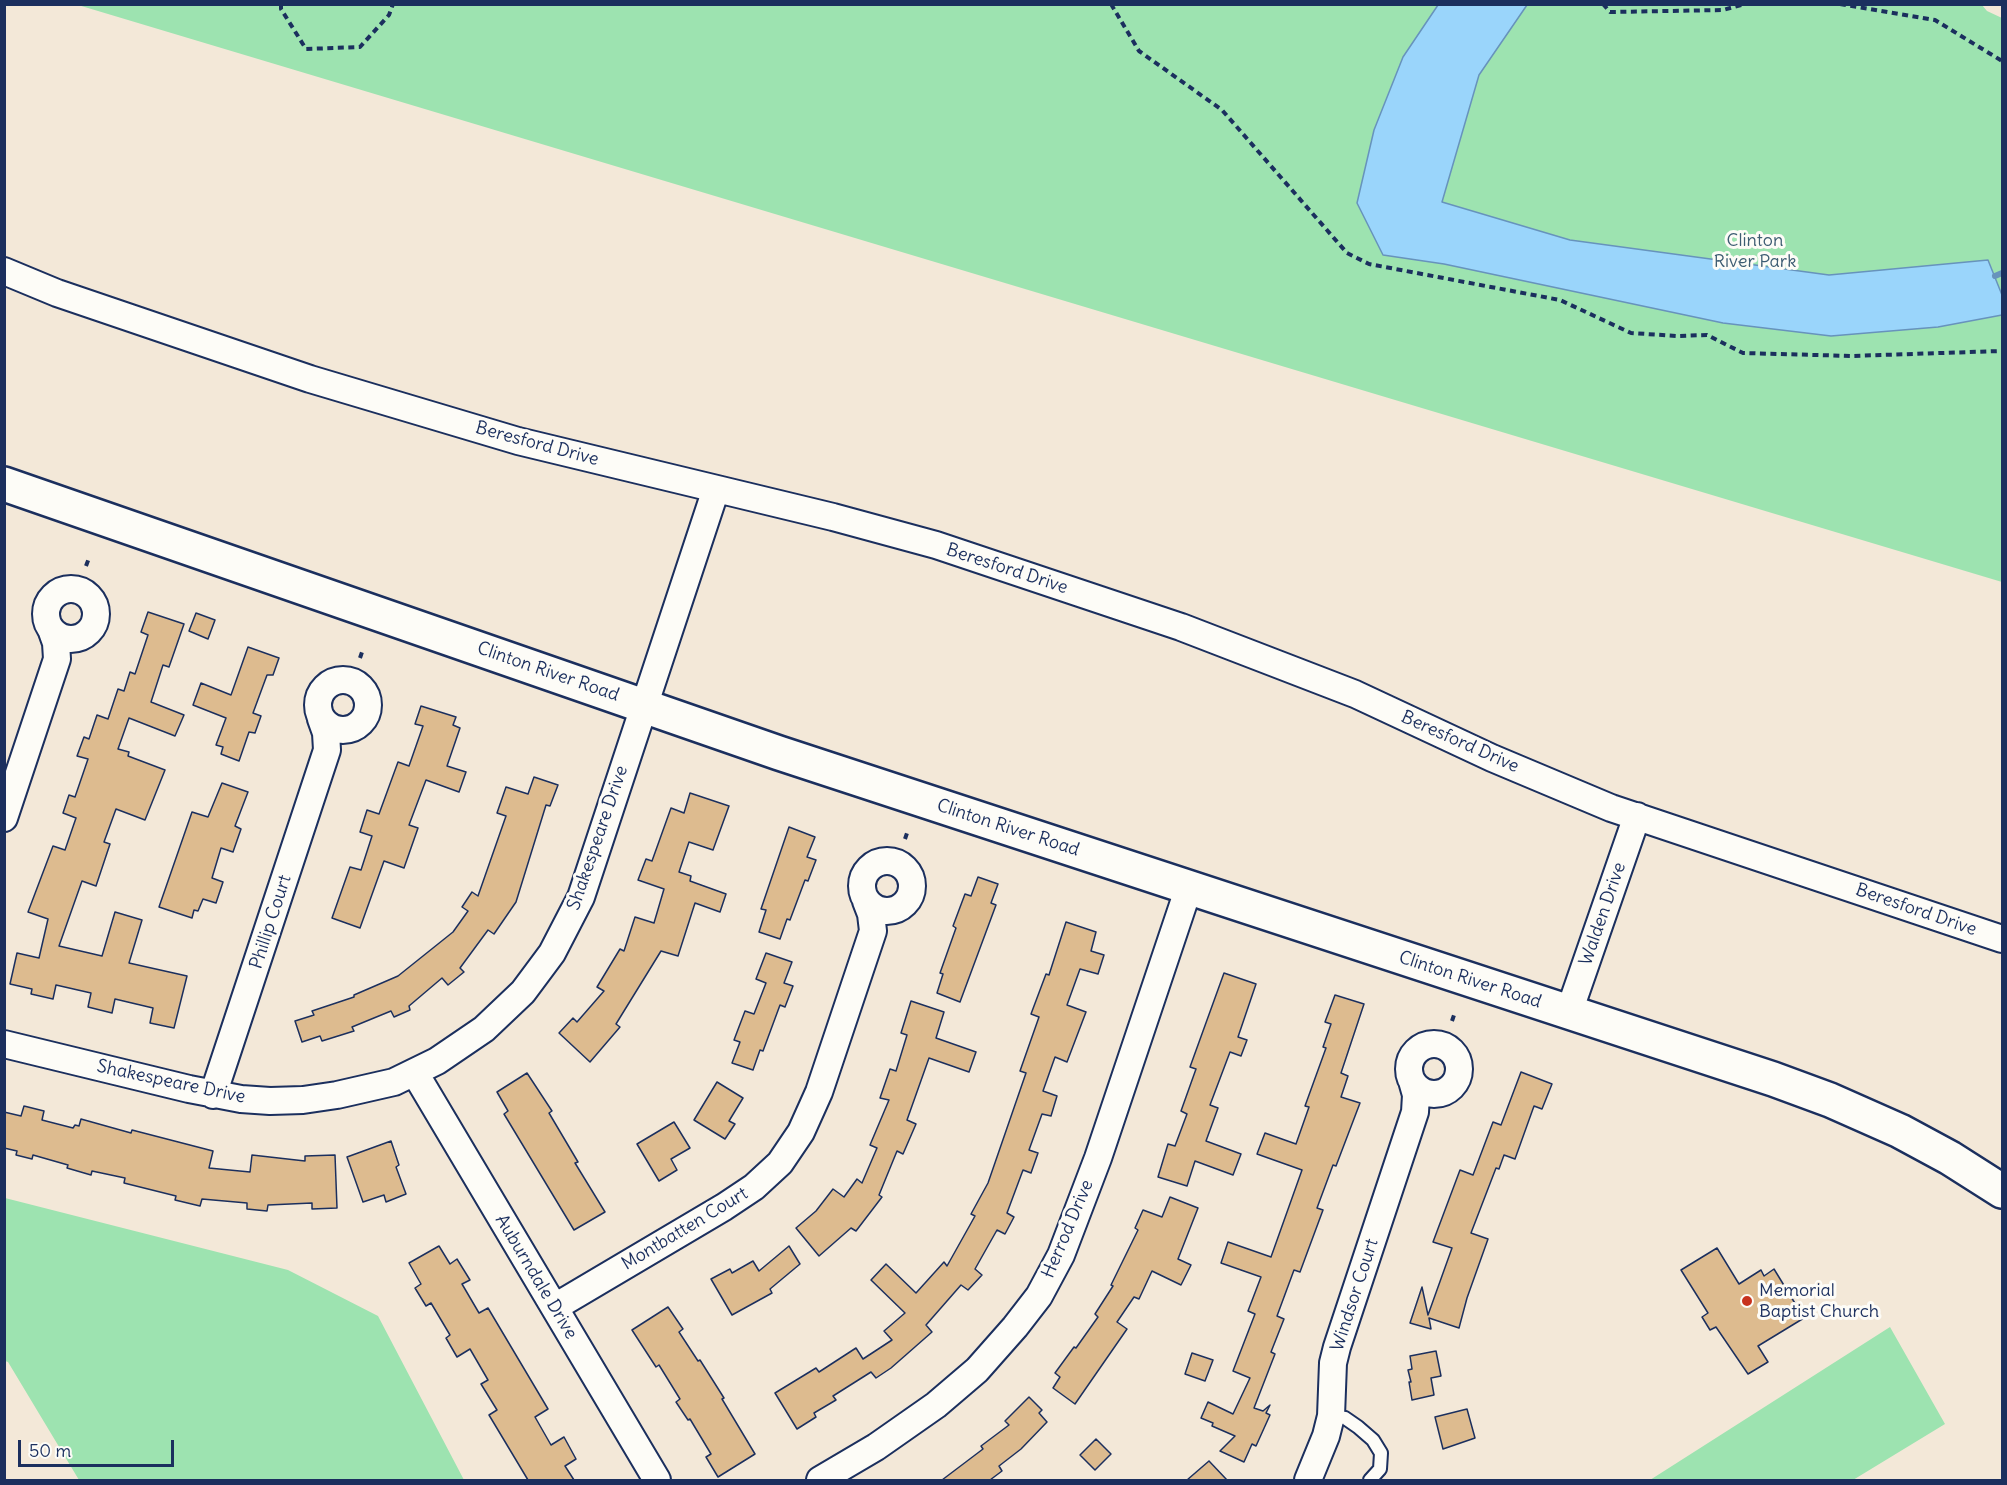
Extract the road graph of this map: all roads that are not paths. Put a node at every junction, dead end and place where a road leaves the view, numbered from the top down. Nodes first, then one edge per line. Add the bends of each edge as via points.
1 (4, 271) edge
2 (4, 484) edge
3 (716, 489) junction
4 (51, 629) junction
5 (81, 638) junction
6 (57, 659) junction
7 (645, 705) junction
8 (321, 719) junction
9 (351, 729) junction
10 (327, 750) junction
11 (1637, 816) junction
12 (4, 818) edge
13 (1189, 887) junction
14 (866, 901) junction
15 (896, 910) junction
16 (873, 931) junction
17 (1997, 935) edge
18 (1569, 1012) junction
19 (4, 1044) edge
20 (415, 1073) junction
21 (1412, 1081) junction
22 (1441, 1093) junction
23 (213, 1095) junction
24 (1415, 1112) junction
25 (2002, 1191) edge
26 (555, 1307) junction
27 (1331, 1416) junction
28 (657, 1480) edge
29 (820, 1480) edge
30 (1310, 1480) edge
31 (1370, 1480) edge

1 - 3 street, Beresford Drive via 57,293 310,379 518,441
2 - 7 street, Clinton River Road
3 - 7 street, Shakespeare Drive
3 - 11 street, Beresford Drive via 936,545 1181,627 1355,694 1492,758
4 - 5 street via 64,639
4 - 5 street via 47,621 48,604 59,592 75,589 90,596 96,611 93,627
4 - 6 street
5 - 6 street
6 - 12 street
7 - 13 street, Clinton River Road via 779,753
7 - 20 street, Shakespeare Drive via 581,897 552,953 523,992 484,1029
8 - 9 street via 335,729
8 - 9 street, Phillip Court via 318,703 324,688 339,680 355,683 366,694 368,711
8 - 10 street, Phillip Court via 327,733
9 - 10 street, Phillip Court
10 - 23 street, Phillip Court
11 - 17 street, Beresford Drive
11 - 18 street, Walden Drive
13 - 18 street, Clinton River Road
13 - 29 street, Herrod Drive via 1098,1158 1061,1255 1039,1296 977,1370 936,1405
14 - 15 street via 879,910
14 - 15 street, Montbatten Court via 862,893 863,876 874,864 890,861 905,868 912,883 909,899
14 - 16 street, Montbatten Court
15 - 16 street, Montbatten Court
16 - 26 street, Montbatten Court via 819,1092 801,1132 780,1163 724,1207
18 - 25 street, Clinton River Road via 1830,1100 1900,1131
19 - 23 street, Shakespeare Drive
20 - 23 street, Shakespeare Drive via 377,1086 303,1100
20 - 26 street, Auburndale Drive
21 - 22 street via 1424,1092
21 - 22 street, Windsor Court via 1410,1064 1417,1050 1432,1043 1448,1047 1458,1060 1459,1076 1449,1090
21 - 24 street, Windsor Court
22 - 24 street, Windsor Court
24 - 27 street, Windsor Court via 1337,1347
26 - 28 street, Auburndale Drive
27 - 30 street, Windsor Court
27 - 31 lane via 1358,1426 1381,1453 1380,1469

